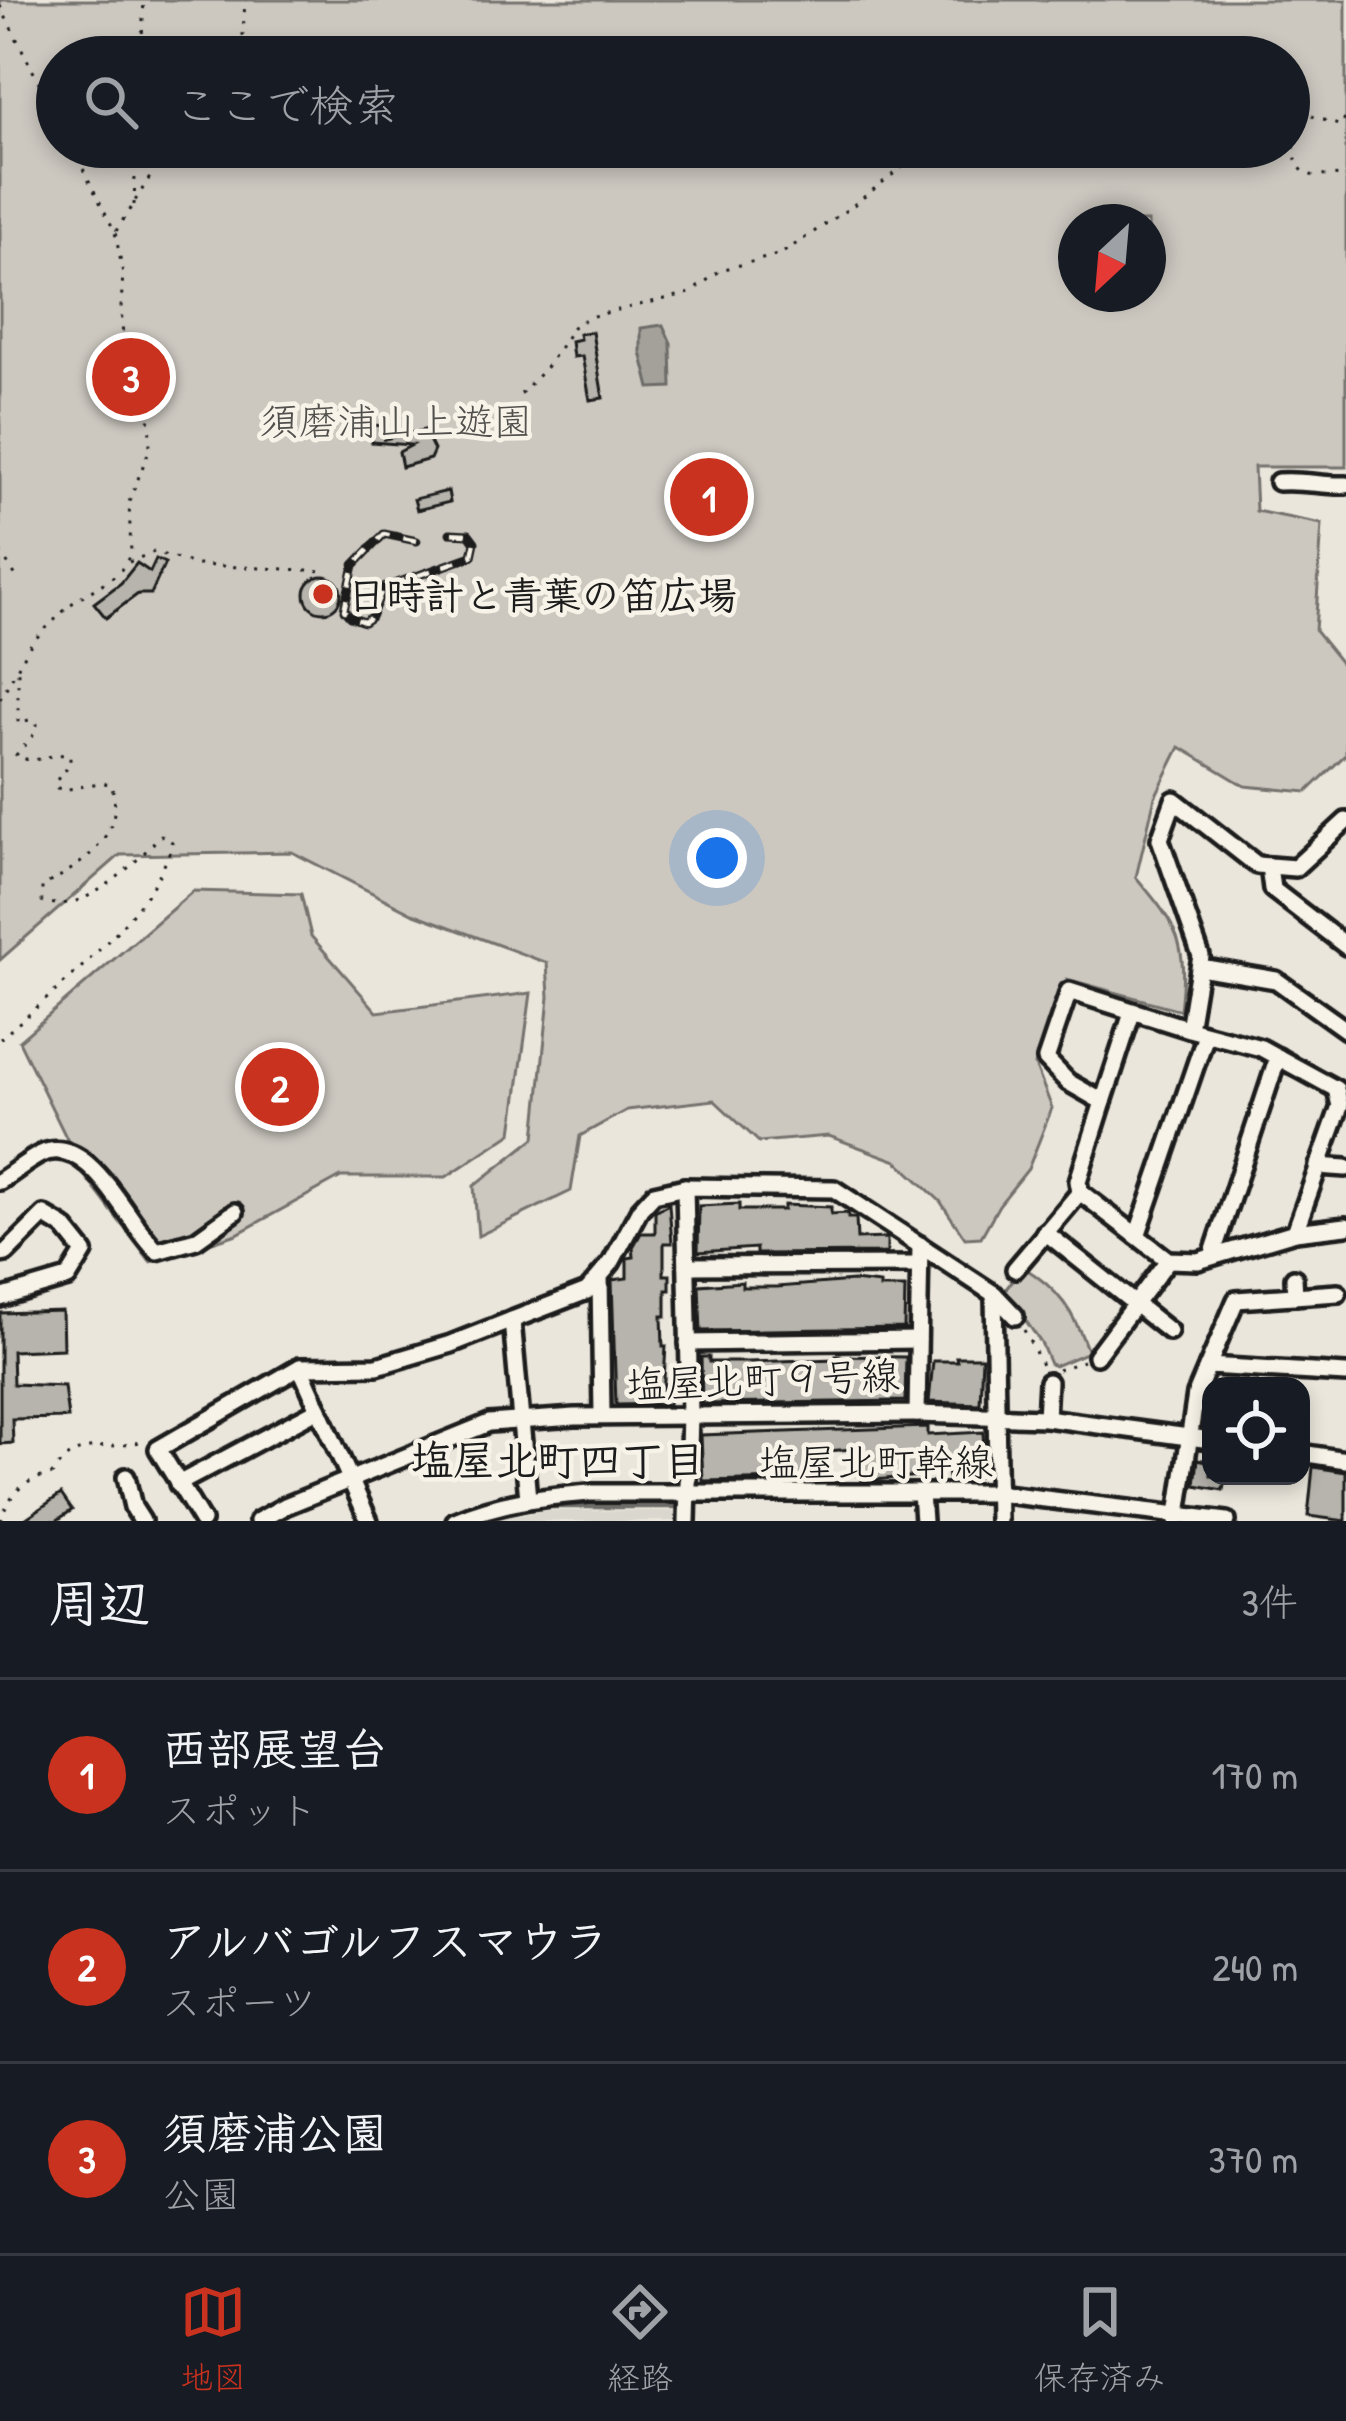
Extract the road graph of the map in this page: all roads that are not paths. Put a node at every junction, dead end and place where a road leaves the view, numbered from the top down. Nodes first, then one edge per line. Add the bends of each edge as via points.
1 (1279, 482) dead end
2 (1346, 485) edge
3 (1346, 820) edge
4 (1269, 866) junction
5 (1346, 946) edge
6 (1200, 967) junction
7 (1132, 1013) junction
8 (1346, 1030) edge
9 (1198, 1032) junction
10 (1278, 1057) junction
11 (1103, 1102) junction
12 (1343, 1106) edge
13 (1318, 1166) junction
14 (1346, 1168) edge
15 (0, 1181) edge
16 (685, 1187) junction
17 (1081, 1192) junction
18 (235, 1212) dead end
19 (1346, 1226) edge
20 (1045, 1232) junction
21 (1295, 1232) junction
22 (1137, 1236) junction
23 (920, 1245) junction
24 (0, 1254) edge
25 (1212, 1256) junction
26 (1168, 1260) junction
27 (919, 1265) junction
28 (687, 1266) junction
29 (1015, 1269) dead end
30 (600, 1276) junction
31 (1294, 1278) dead end
32 (1338, 1293) dead end
33 (994, 1294) junction
34 (1295, 1296) junction
35 (0, 1298) edge
36 (1135, 1304) junction
37 (1015, 1316) road end
38 (512, 1320) junction
39 (1169, 1331) dead end
40 (918, 1340) junction
41 (688, 1342) junction
42 (1096, 1356) road end
43 (1208, 1366) junction
44 (299, 1367) junction
45 (1346, 1374) edge
46 (1048, 1382) dead end
47 (319, 1409) junction
48 (690, 1414) junction
49 (917, 1414) junction
50 (995, 1415) junction
51 (602, 1416) junction
52 (1046, 1418) junction
53 (521, 1419) junction
54 (1187, 1437) junction
55 (1202, 1439) edge
56 (1310, 1454) edge
57 (1346, 1460) edge
58 (125, 1477) dead end
59 (352, 1479) junction
60 (178, 1484) junction
61 (687, 1493) junction
62 (921, 1493) junction
63 (996, 1493) junction
64 (528, 1499) junction
65 (1178, 1517) edge
66 (142, 1521) edge
67 (202, 1521) edge
68 (258, 1521) edge
69 (369, 1521) edge
70 (455, 1521) edge
71 (687, 1521) edge
72 (922, 1521) edge
73 (998, 1521) edge
74 (1227, 1521) edge

1 - 2 street
3 - 4 street via 1295,868
4 - 5 street via 1272,889
4 - 6 street via 1257,865 1174,800 1160,839
6 - 8 street via 1276,980
6 - 9 street
7 - 9 street
7 - 11 street
7 - 11 street via 1069,991 1046,1059
9 - 10 street
9 - 22 street
10 - 12 street via 1336,1089
10 - 25 street
11 - 17 street
12 - 13 street
13 - 14 street
13 - 21 street
15 - 18 street via 41,1154 64,1149 83,1156 158,1251 196,1240
16 - 23 street via 834,1189
16 - 28 street
16 - 30 street via 654,1194
17 - 20 street
17 - 22 street
19 - 21 street
20 - 29 street
20 - 36 street
21 - 25 street
22 - 26 street
23 - 27 street, 塩屋北町９号線
23 - 33 street
24 - 35 street via 44,1215 84,1252 68,1278
25 - 26 street
26 - 36 street
27 - 28 street
27 - 40 street, 塩屋北町９号線
28 - 41 street
30 - 38 street via 586,1291
30 - 51 street
31 - 34 street
32 - 34 street
33 - 37 street
33 - 50 street
34 - 43 street via 1236,1300
36 - 39 street
36 - 42 street
38 - 44 street via 377,1366
38 - 53 street
40 - 41 street
40 - 49 street, 塩屋北町９号線
41 - 48 street
43 - 45 street
43 - 54 street
44 - 47 street
44 - 60 street via 158,1449
46 - 52 street
47 - 59 street
47 - 60 street
48 - 49 street, 塩屋北町９号線
48 - 51 street, 塩屋北町９号線
48 - 61 street
49 - 50 street
50 - 52 street
50 - 63 street
51 - 53 street, 塩屋北町９号線
52 - 54 street
53 - 59 street, 塩屋北町９号線 via 489,1423
53 - 64 street
54 - 55 street
54 - 65 street
56 - 57 street
58 - 66 street
59 - 68 street, 塩屋北町９号線
59 - 69 street
60 - 67 street
61 - 62 street, 塩屋北町幹線
61 - 64 street, 塩屋北町幹線
61 - 71 street
62 - 63 street, 塩屋北町幹線
62 - 72 street
63 - 65 street, 塩屋北町幹線
63 - 73 street
64 - 70 street, 塩屋北町幹線
65 - 74 street, 塩屋北町幹線

